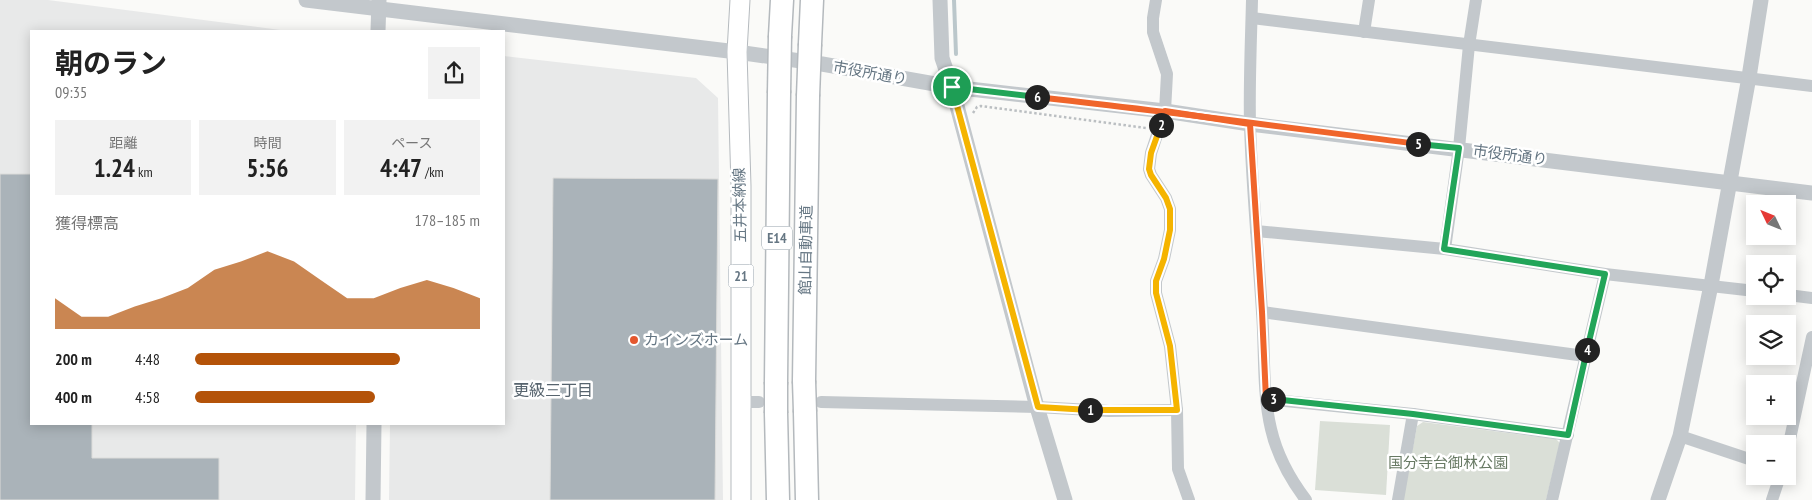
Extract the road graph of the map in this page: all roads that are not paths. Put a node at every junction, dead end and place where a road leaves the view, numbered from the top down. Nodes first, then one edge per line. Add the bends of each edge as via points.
1 (306, 0) edge
2 (740, 0) edge
3 (782, 0) edge
4 (812, 0) edge
5 (940, 0) edge
6 (1156, 0) edge
7 (1252, 0) edge
8 (1368, 0) edge
9 (1476, 0) edge
10 (1761, 0) edge
11 (379, 5) edge
12 (1252, 18) junction
13 (378, 30) edge
14 (1364, 32) junction
15 (1468, 45) junction
16 (737, 52) junction
17 (1749, 77) junction
18 (1812, 86) edge
19 (952, 87) junction
20 (1165, 111) junction
21 (1250, 124) junction
22 (1459, 148) junction
23 (1730, 184) junction
24 (1812, 193) edge
25 (1256, 231) junction
26 (1444, 249) junction
27 (1605, 274) junction
28 (1711, 285) junction
29 (1746, 290) edge
30 (1796, 296) edge
31 (1812, 298) edge
32 (1262, 312) junction
33 (1812, 337) edge
34 (1585, 356) junction
35 (1266, 399) junction
36 (759, 406) junction
37 (813, 407) junction
38 (1038, 407) junction
39 (1177, 410) junction
40 (1413, 414) junction
41 (374, 425) edge
42 (1568, 435) junction
43 (1791, 435) edge
44 (1680, 436) junction
45 (1746, 458) edge
46 (1777, 485) edge
47 (373, 500) edge
48 (741, 500) edge
49 (778, 500) edge
50 (806, 500) edge
51 (1065, 500) edge
52 (1189, 500) edge
53 (1306, 500) edge
54 (1398, 500) edge
55 (1552, 500) edge
56 (1658, 500) edge
57 (1772, 500) edge

1 - 11 street
2 - 16 main road, 五井本納線 / 21
3 - 36 highway, 館山自動車道 / E14, bridge via 776,382
4 - 37 highway, 館山自動車道 / E14, bridge via 804,382
5 - 19 street via 942,58
6 - 20 street via 1153,32 1167,74
7 - 12 street
8 - 14 street
9 - 15 street
10 - 17 street
11 - 13 street
11 - 16 street
12 - 14 street
12 - 21 street
14 - 15 street
15 - 17 street
15 - 22 street
16 - 19 street, 市役所通り
16 - 36 main road, 五井本納線 / 21 via 741,186
17 - 18 street
17 - 23 street
19 - 20 street, 市役所通り
19 - 38 street
20 - 21 street, 市役所通り
20 - 39 street via 1149,169 1170,209 1170,230 1156,281 1156,293 1170,346
21 - 22 street, 市役所通り
21 - 25 street
22 - 23 street, 市役所通り
22 - 26 street
23 - 24 street, 市役所通り
23 - 28 street
25 - 26 street
25 - 32 street
26 - 27 street
27 - 28 street
27 - 34 street
28 - 29 street
28 - 44 street
30 - 31 street
32 - 34 street
32 - 35 street
33 - 43 street
34 - 42 street
35 - 40 street
35 - 53 street via 1276,447 1290,477
36 - 48 main road, 五井本納線 / 21
36 - 49 highway, 館山自動車道 / E14
37 - 38 street
37 - 50 highway, 館山自動車道 / E14
38 - 39 street
38 - 51 street
39 - 52 street via 1178,469
40 - 42 street
40 - 54 street
41 - 47 street
42 - 55 street
44 - 45 street
44 - 56 street
46 - 57 street

